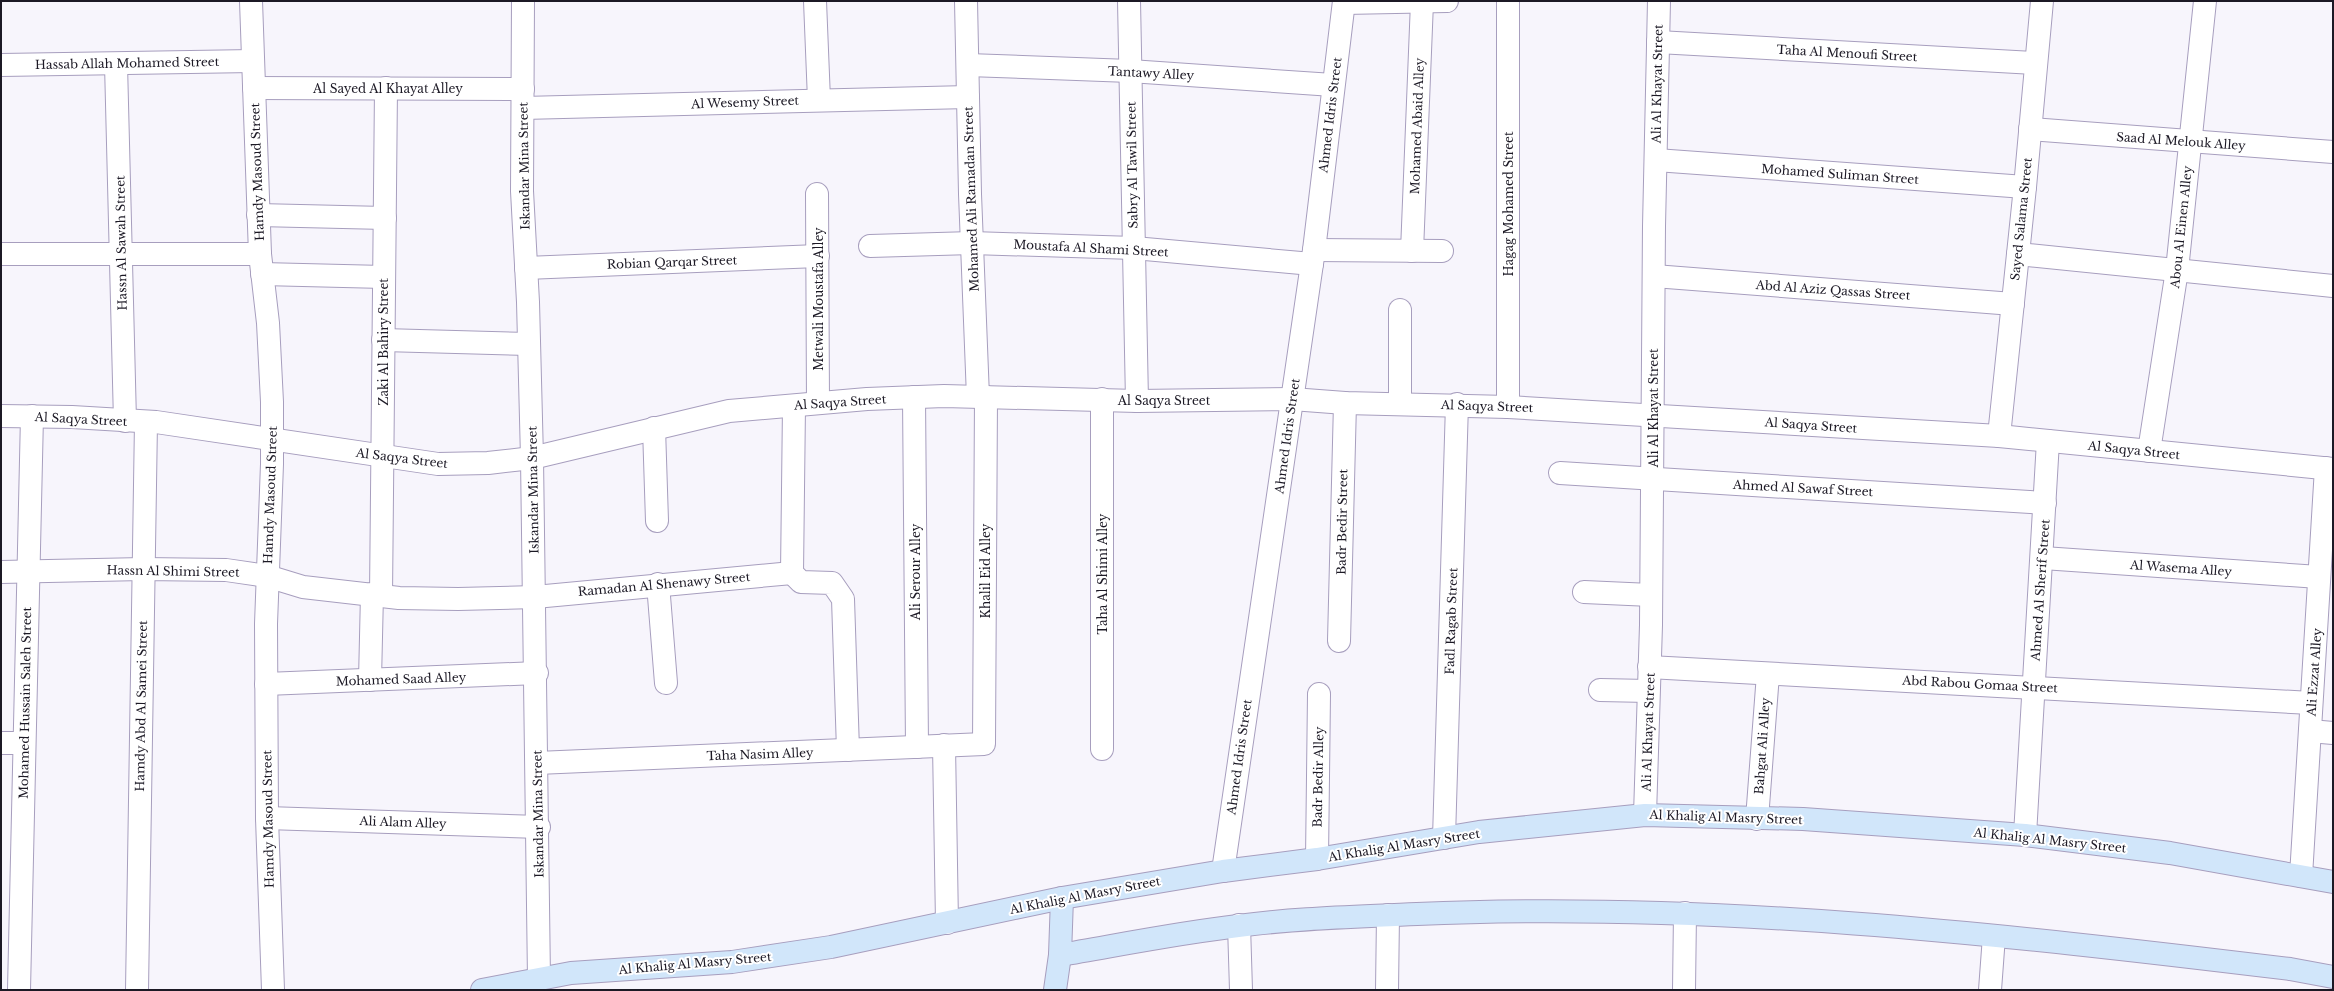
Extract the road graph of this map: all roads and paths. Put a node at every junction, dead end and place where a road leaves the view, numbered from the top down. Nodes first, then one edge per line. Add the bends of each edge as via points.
1 (250, 1) edge
2 (523, 1) edge
3 (815, 1) edge
4 (966, 1) edge
5 (1129, 1) edge
6 (1447, 1) edge
7 (1508, 1) edge
8 (1659, 1) edge
9 (2042, 1) edge
10 (2205, 1) edge
11 (1344, 2) edge
12 (1422, 2) edge
13 (1658, 42) junction
14 (253, 60) junction
15 (2035, 63) junction
16 (116, 64) junction
17 (1, 65) edge
18 (968, 65) junction
19 (1130, 71) junction
20 (1334, 85) junction
21 (254, 88) junction
22 (386, 88) junction
23 (968, 97) junction
24 (523, 99) junction
25 (819, 100) junction
26 (2030, 129) junction
27 (2190, 141) junction
28 (2333, 152) edge
29 (1656, 160) junction
30 (2025, 187) junction
31 (817, 194) dead end
32 (258, 214) junction
33 (385, 218) junction
34 (972, 243) junction
35 (870, 246) dead end
36 (1134, 248) junction
37 (1412, 250) junction
38 (1442, 251) dead end
39 (1, 254) edge
40 (121, 254) junction
41 (2018, 254) junction
42 (818, 256) junction
43 (1313, 257) junction
44 (261, 264) junction
45 (526, 268) junction
46 (2177, 270) junction
47 (1654, 276) junction
48 (384, 277) junction
49 (2333, 286) edge
50 (2013, 304) junction
51 (1400, 310) dead end
52 (383, 340) junction
53 (529, 344) junction
54 (914, 397) junction
55 (982, 397) junction
56 (1102, 399) junction
57 (1292, 399) junction
58 (1137, 401) junction
59 (818, 403) junction
60 (1345, 403) junction
61 (1400, 404) junction
62 (1458, 404) junction
63 (794, 406) junction
64 (1508, 406) junction
65 (1652, 415) junction
66 (1, 416) edge
67 (32, 416) junction
68 (135, 421) junction
69 (654, 428) junction
70 (1999, 436) junction
71 (272, 440) junction
72 (2048, 441) junction
73 (2149, 451) junction
74 (383, 456) junction
75 (532, 458) junction
76 (2330, 469) edge
77 (1560, 473) dead end
78 (1652, 479) junction
79 (2045, 503) junction
80 (657, 521) dead end
81 (2043, 558) junction
82 (143, 568) junction
83 (28, 571) junction
84 (2324, 571) edge
85 (1, 572) edge
86 (792, 573) junction
87 (268, 576) junction
88 (658, 584) junction
89 (1584, 592) dead end
90 (376, 595) junction
91 (1651, 595) junction
92 (535, 597) junction
93 (1340, 642) dead end
94 (1649, 667) junction
95 (536, 673) junction
96 (1768, 674) junction
97 (370, 680) junction
98 (666, 683) dead end
99 (266, 684) junction
100 (2033, 686) junction
101 (1600, 690) dead end
102 (1648, 691) junction
103 (1318, 694) dead end
104 (2311, 703) junction
105 (2310, 732) junction
106 (2333, 733) edge
107 (1, 743) edge
108 (24, 743) junction
109 (984, 744) joint
110 (944, 745) junction
111 (917, 748) junction
112 (1102, 749) dead end
113 (848, 750) junction
114 (537, 764) junction
115 (1645, 815) junction
116 (267, 818) junction
117 (1757, 819) junction
118 (539, 827) junction
119 (2025, 835) junction
120 (1444, 838) junction
121 (1317, 859) junction
122 (1223, 870) junction
123 (2301, 876) junction
124 (2333, 882) edge
125 (1062, 898) junction
126 (1685, 913) junction
127 (1388, 915) junction
128 (947, 923) junction
129 (1238, 925) junction
130 (1994, 936) junction
131 (1060, 955) junction
132 (2333, 977) edge
133 (539, 978) junction
134 (19, 990) edge
135 (137, 990) edge
136 (273, 990) edge
137 (482, 990) edge
138 (1054, 990) edge
139 (1241, 990) edge
140 (1387, 990) edge
141 (1684, 990) edge
142 (1990, 990) edge

1 - 14 street, Hamdy Masoud Street
2 - 24 street, Iskandar Mina Street
3 - 25 street
4 - 18 street, Mohamed Ali Ramadan Street
5 - 19 street, Sabry Al Tawil Street
6 - 12 street
7 - 64 street, Hagag Mohamed Street
8 - 13 street, Ali Al Khayat Street
9 - 15 street, Sayed Salama Street
10 - 27 street, Abou Al Einen Alley
11 - 12 street
11 - 20 street, Ahmed Idris Street
12 - 37 street, Mohamed Abaid Alley
13 - 15 street, Taha Al Menoufi Street
13 - 29 street, Ali Al Khayat Street
14 - 16 street, Hassab Allah Mohamed Street
14 - 21 street, Hamdy Masoud Street
15 - 26 street, Sayed Salama Street
16 - 17 street, Hassab Allah Mohamed Street
16 - 40 street, Hassn Al Sawah Street
18 - 19 street, Tantawy Alley
18 - 23 street, Mohamed Ali Ramadan Street
19 - 20 street, Tantawy Alley
19 - 36 street, Sabry Al Tawil Street
20 - 43 street, Ahmed Idris Street
21 - 22 street, Al Sayed Al Khayat Alley
21 - 32 street, Hamdy Masoud Street
22 - 24 street, Al Sayed Al Khayat Alley
22 - 33 street, Zaki Al Bahiry Street
23 - 25 street, Al Wesemy Street
23 - 34 street, Mohamed Ali Ramadan Street
24 - 25 street, Al Wesemy Street
24 - 45 street, Iskandar Mina Street via 522,191
26 - 27 street, Saad Al Melouk Alley
26 - 30 street, Sayed Salama Street
27 - 28 street, Saad Al Melouk Alley
27 - 46 street, Abou Al Einen Alley
29 - 30 street, Mohamed Suliman Street
29 - 47 street, Ali Al Khayat Street
30 - 41 street, Sayed Salama Street
31 - 42 street, Metwali Moustafa Alley
32 - 33 street
32 - 44 street, Hamdy Masoud Street
33 - 48 street, Zaki Al Bahiry Street
34 - 35 street, Moustafa Al Shami Street
34 - 36 street, Moustafa Al Shami Street
34 - 55 street, Mohamed Ali Ramadan Street
36 - 43 street, Moustafa Al Shami Street
36 - 58 street, Sabry Al Tawil Street
37 - 38 street, Moustafa Al Shami Street
37 - 43 street, Moustafa Al Shami Street
39 - 40 street
40 - 44 street
40 - 68 street, Hassn Al Sawah Street
41 - 46 street
41 - 50 street, Sayed Salama Street
42 - 45 street, Robian Qarqar Street
42 - 59 street, Metwali Moustafa Alley
43 - 57 street, Ahmed Idris Street
44 - 48 street
44 - 71 street, Hamdy Masoud Street via 268,323
45 - 53 street, Iskandar Mina Street
46 - 49 street
46 - 73 street, Abou Al Einen Alley
47 - 50 street, Abd Al Aziz Qassas Street
47 - 65 street, Ali Al Khayat Street
48 - 52 street, Zaki Al Bahiry Street
50 - 70 street, Sayed Salama Street
51 - 61 street
52 - 53 street
52 - 74 street, Zaki Al Bahiry Street
53 - 75 street, Iskandar Mina Street
54 - 55 street, Al Saqya Street
54 - 59 street, Al Saqya Street
54 - 111 street, Ali Serour Alley
55 - 56 street, Al Saqya Street
55 - 109 street, Khalil Eid Alley
56 - 58 street, Al Saqya Street
56 - 112 street, Taha Al Shimi Alley
57 - 58 street, Al Saqya Street
57 - 60 street, Al Saqya Street
57 - 122 street, Ahmed Idris Street
59 - 63 street, Al Saqya Street
60 - 61 street, Al Saqya Street
60 - 93 street, Badr Bedir Street
61 - 62 street, Al Saqya Street
62 - 64 street, Al Saqya Street
62 - 120 street, Fadl Ragab Street
63 - 69 street, Al Saqya Street via 729,411
63 - 86 street
64 - 65 street, Al Saqya Street
65 - 70 street, Al Saqya Street
65 - 78 street, Ali Al Khayat Street
66 - 67 street, Al Saqya Street
67 - 68 street, Al Saqya Street
67 - 83 street, Mohamed Hussain Saleh Street
68 - 71 street, Al Saqya Street
68 - 82 street, Hamdy Abd Al Samei Street
69 - 75 street, Al Saqya Street
69 - 80 street
70 - 72 street, Al Saqya Street
71 - 74 street, Al Saqya Street
71 - 87 street, Hamdy Masoud Street
72 - 73 street, Al Saqya Street
72 - 79 street, Ahmed Al Sherif Street
73 - 76 street, Al Saqya Street
74 - 75 street, Al Saqya Street via 438,464 488,463
74 - 90 street, Zaki Al Bahiry Street
75 - 92 street, Iskandar Mina Street
76 - 84 street, Ali Ezzat Alley
77 - 78 street, Ahmed Al Sawaf Street
78 - 79 street, Ahmed Al Sawaf Street
78 - 91 street, Ali Al Khayat Street
79 - 81 street, Ahmed Al Sherif Street
81 - 84 street, Al Wasema Alley
81 - 100 street, Ahmed Al Sherif Street
82 - 83 street, Hassn Al Shimi Street
82 - 87 street, Hassn Al Shimi Street via 226,570
82 - 135 street, Hamdy Abd Al Samei Street
83 - 85 street, Hassn Al Shimi Street
83 - 108 street, Mohamed Hussain Saleh Street
84 - 104 street, Ali Ezzat Alley
86 - 88 street, Ramadan Al Shenawy Street
86 - 113 street via 801,582 832,583 843,600
87 - 90 street, Hassn Al Shimi Street via 303,587
87 - 99 street, Hamdy Masoud Street
88 - 92 street, Ramadan Al Shenawy Street
88 - 98 street
89 - 91 street
90 - 92 street, Hassn Al Shimi Street via 458,599
90 - 97 street, Zaki Al Bahiry Street
91 - 94 street, Ali Al Khayat Street
92 - 95 street, Iskandar Mina Street
94 - 96 street, Abd Rabou Gomaa Street
94 - 102 street, Ali Al Khayat Street
95 - 97 street, Mohamed Saad Alley
95 - 114 street, Iskandar Mina Street
96 - 100 street, Abd Rabou Gomaa Street
96 - 117 street, Bahgat Ali Alley
97 - 99 street, Mohamed Saad Alley
99 - 116 street, Hamdy Masoud Street
100 - 104 street, Abd Rabou Gomaa Street
100 - 119 street, Ahmed Al Sherif Street
101 - 102 street
102 - 115 street, Ali Al Khayat Street
103 - 121 street, Badr Bedir Alley
104 - 105 street, Ali Ezzat Alley
105 - 106 street
105 - 123 street, Ali Ezzat Alley
107 - 108 street
108 - 134 street, Mohamed Hussain Saleh Street
109 - 110 street, Taha Nasim Alley
110 - 111 street, Taha Nasim Alley
110 - 128 street
111 - 113 street, Taha Nasim Alley
113 - 114 street, Taha Nasim Alley
114 - 118 street, Iskandar Mina Street
115 - 117 main road, Al Khalig Al Masry Street
115 - 120 main road, Al Khalig Al Masry Street
116 - 118 street, Ali Alam Alley
116 - 136 street, Hamdy Masoud Street
117 - 119 main road, Al Khalig Al Masry Street via 1803,819
118 - 133 street, Iskandar Mina Street
119 - 123 main road, Al Khalig Al Masry Street via 2170,853
120 - 121 main road, Al Khalig Al Masry Street
121 - 122 main road, Al Khalig Al Masry Street
122 - 125 main road, Al Khalig Al Masry Street
123 - 124 main road, Al Khalig Al Masry Street
125 - 128 main road, Al Khalig Al Masry Street
125 - 131 main road
126 - 127 main road via 1500,910
126 - 130 main road
126 - 141 street
127 - 129 main road
127 - 140 street
128 - 133 main road, Al Khalig Al Masry Street via 831,947 732,962 571,973
129 - 131 main road
129 - 139 street
130 - 132 main road
130 - 142 street
131 - 138 main road
133 - 137 main road, Al Khalig Al Masry Street

